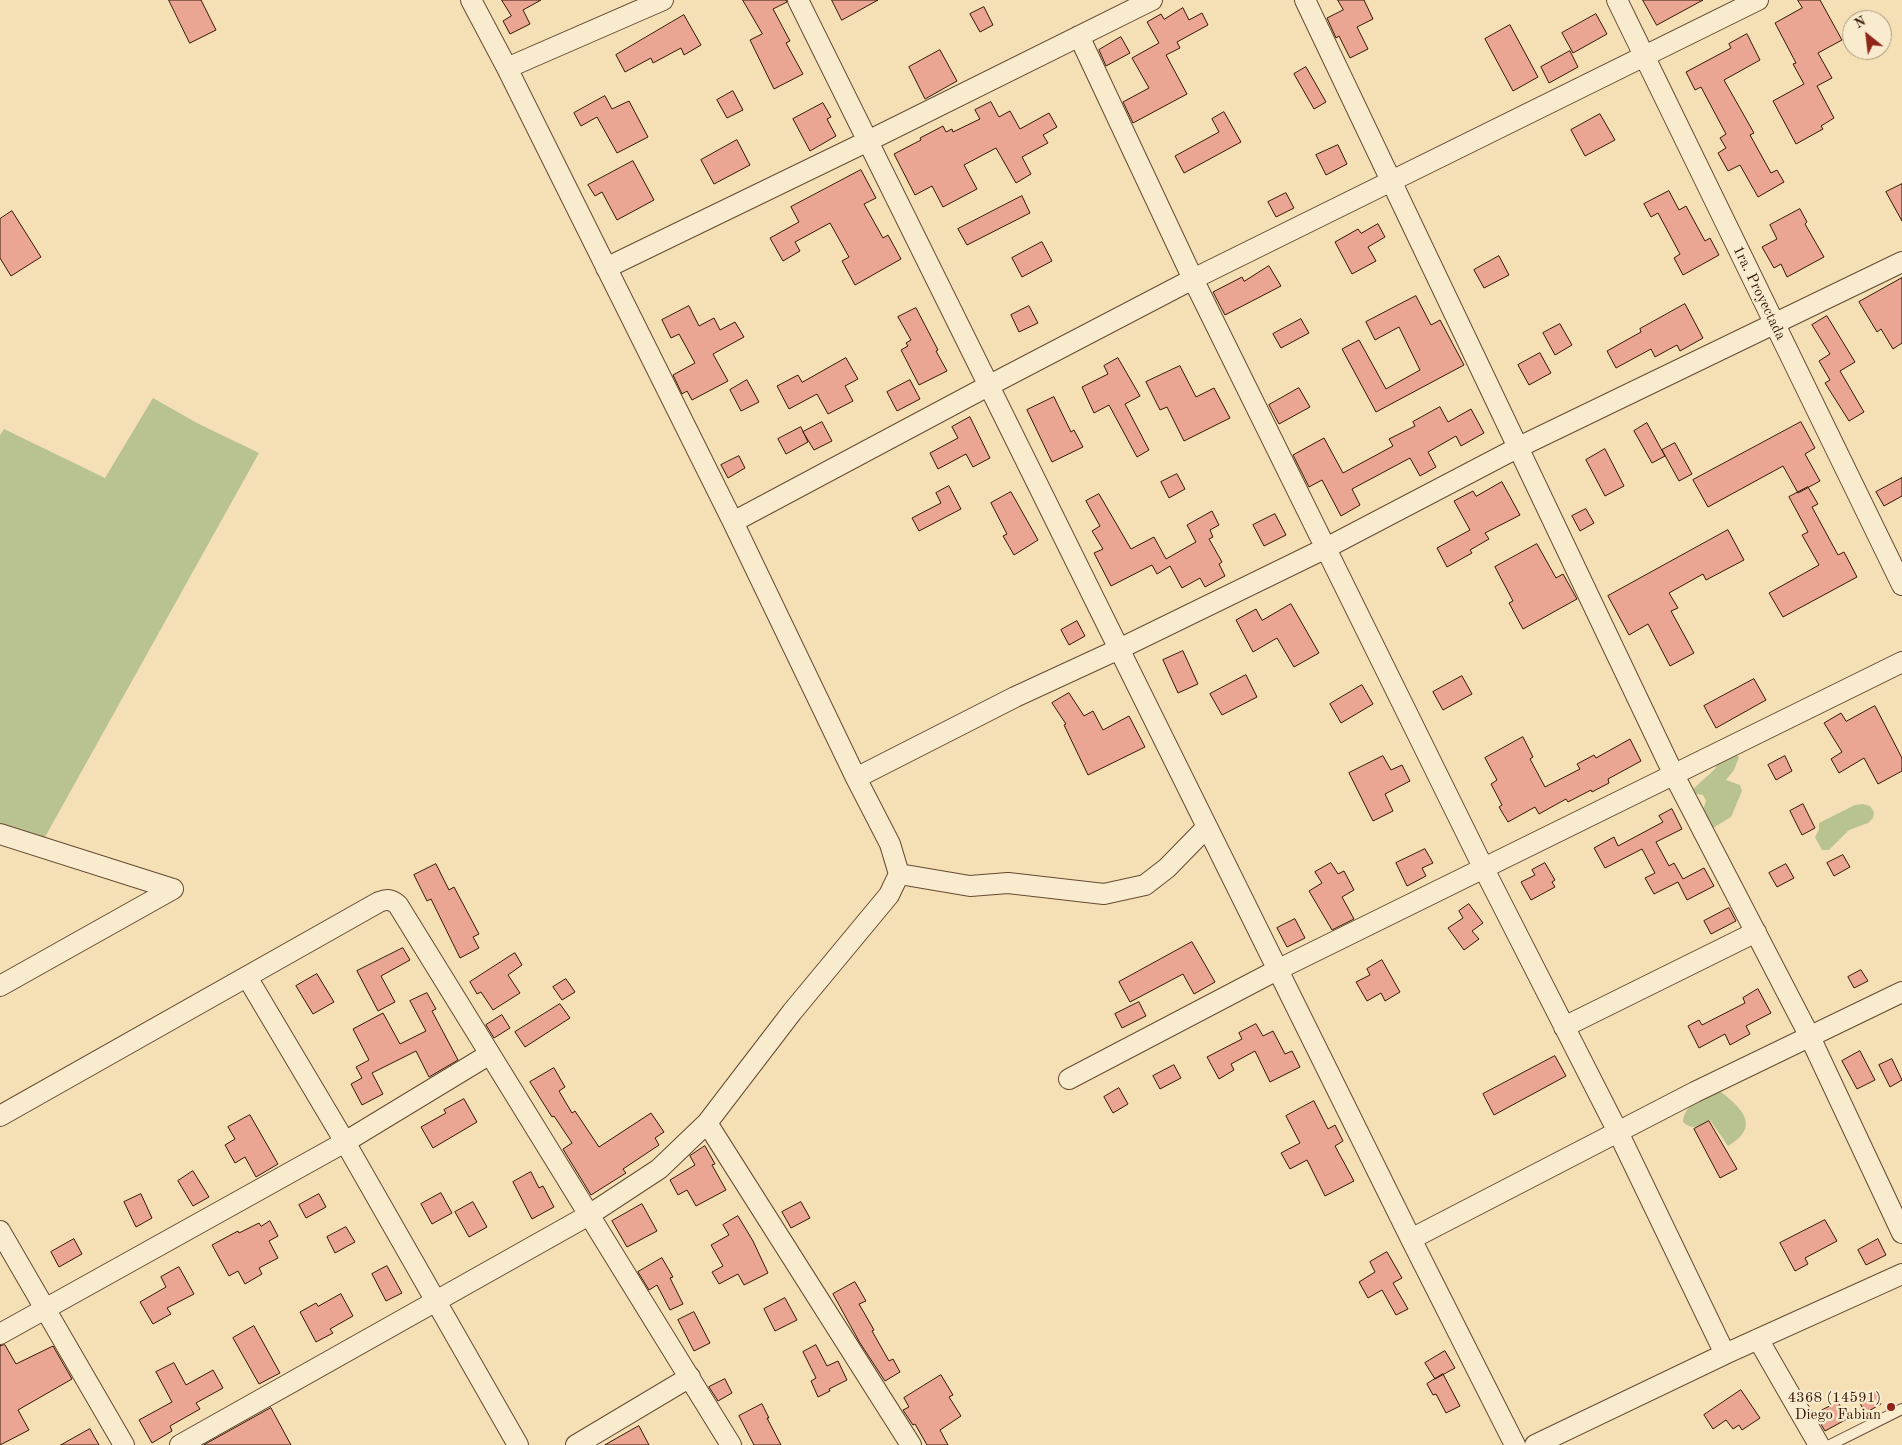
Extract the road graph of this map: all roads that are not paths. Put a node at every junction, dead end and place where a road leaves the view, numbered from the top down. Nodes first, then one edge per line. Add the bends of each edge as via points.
1 (471, 0) edge
2 (663, 0) edge
3 (798, 0) edge
4 (1152, 0) edge
5 (1305, 0) edge
6 (1617, 0) edge
7 (1758, 0) edge
8 (1079, 36) junction
9 (1643, 56) junction
10 (507, 68) junction
11 (868, 141) junction
12 (1391, 180) junction
13 (1902, 262) edge
14 (606, 268) junction
15 (1193, 279) junction
16 (1774, 323) junction
17 (988, 386) junction
18 (1519, 448) junction
19 (733, 522) junction
20 (1326, 548) junction
21 (1902, 585) edge
22 (1119, 649) junction
23 (1902, 662) edge
24 (1674, 775) junction
25 (856, 778) junction
26 (1207, 827) junction
27 (0, 834) edge
28 (1484, 869) junction
29 (899, 874) junction
30 (1756, 932) junction
31 (1277, 970) junction
32 (247, 976) junction
33 (0, 986) edge
34 (1902, 992) edge
35 (1564, 1027) junction
36 (1810, 1036) junction
37 (490, 1054) junction
38 (1069, 1079) dead end
39 (0, 1116) edge
40 (707, 1123) junction
41 (1618, 1132) junction
42 (345, 1142) junction
43 (589, 1215) junction
44 (0, 1230) edge
45 (1902, 1233) edge
46 (1411, 1239) junction
47 (1902, 1274) edge
48 (437, 1301) junction
49 (45, 1308) junction
50 (0, 1334) edge
51 (1758, 1339) junction
52 (1725, 1354) junction
53 (690, 1378) junction
54 (1902, 1409) edge
55 (124, 1445) edge
56 (180, 1445) edge
57 (518, 1445) edge
58 (576, 1445) edge
59 (731, 1445) edge
60 (912, 1445) edge
61 (1516, 1445) edge
62 (1535, 1445) edge
63 (1819, 1445) edge
64 (1830, 1445) edge

1 - 10 street
2 - 10 street
3 - 11 street
4 - 8 street
5 - 12 street
6 - 9 street, 1ra. Proyectada
7 - 9 street
8 - 11 street
8 - 15 street
9 - 12 street
9 - 16 street, 1ra. Proyectada
10 - 14 street
11 - 14 street
11 - 17 street
12 - 15 street
12 - 18 street
13 - 16 street
14 - 19 street
15 - 17 street
15 - 20 street
16 - 18 street
16 - 21 street, 1ra. Proyectada
17 - 19 street
17 - 22 street
18 - 20 street
18 - 24 street
19 - 25 street
20 - 22 street
20 - 28 street
22 - 25 street via 1015,697
22 - 26 street
23 - 24 street
24 - 28 street
24 - 30 street
25 - 29 street via 890,844
26 - 29 street via 1167,868 1145,885 1104,894 1008,883 970,886
26 - 31 street
27 - 33 street via 173,888
28 - 31 street
28 - 35 street
29 - 40 street via 889,895 792,1012
30 - 35 street
30 - 36 street
31 - 38 street
31 - 46 street
32 - 37 street via 378,902 392,900
32 - 39 street
32 - 42 street
34 - 36 street
35 - 41 street
36 - 41 street
36 - 45 street
37 - 42 street
37 - 43 street
40 - 43 street via 659,1168
40 - 60 street
41 - 46 street
41 - 52 street
42 - 48 street
42 - 49 street
43 - 48 street
43 - 53 street
44 - 49 street
46 - 61 street
47 - 51 street
48 - 56 street
48 - 57 street
49 - 50 street
49 - 55 street
51 - 52 street
51 - 63 street
52 - 62 street
53 - 58 street
53 - 59 street
54 - 64 lane

